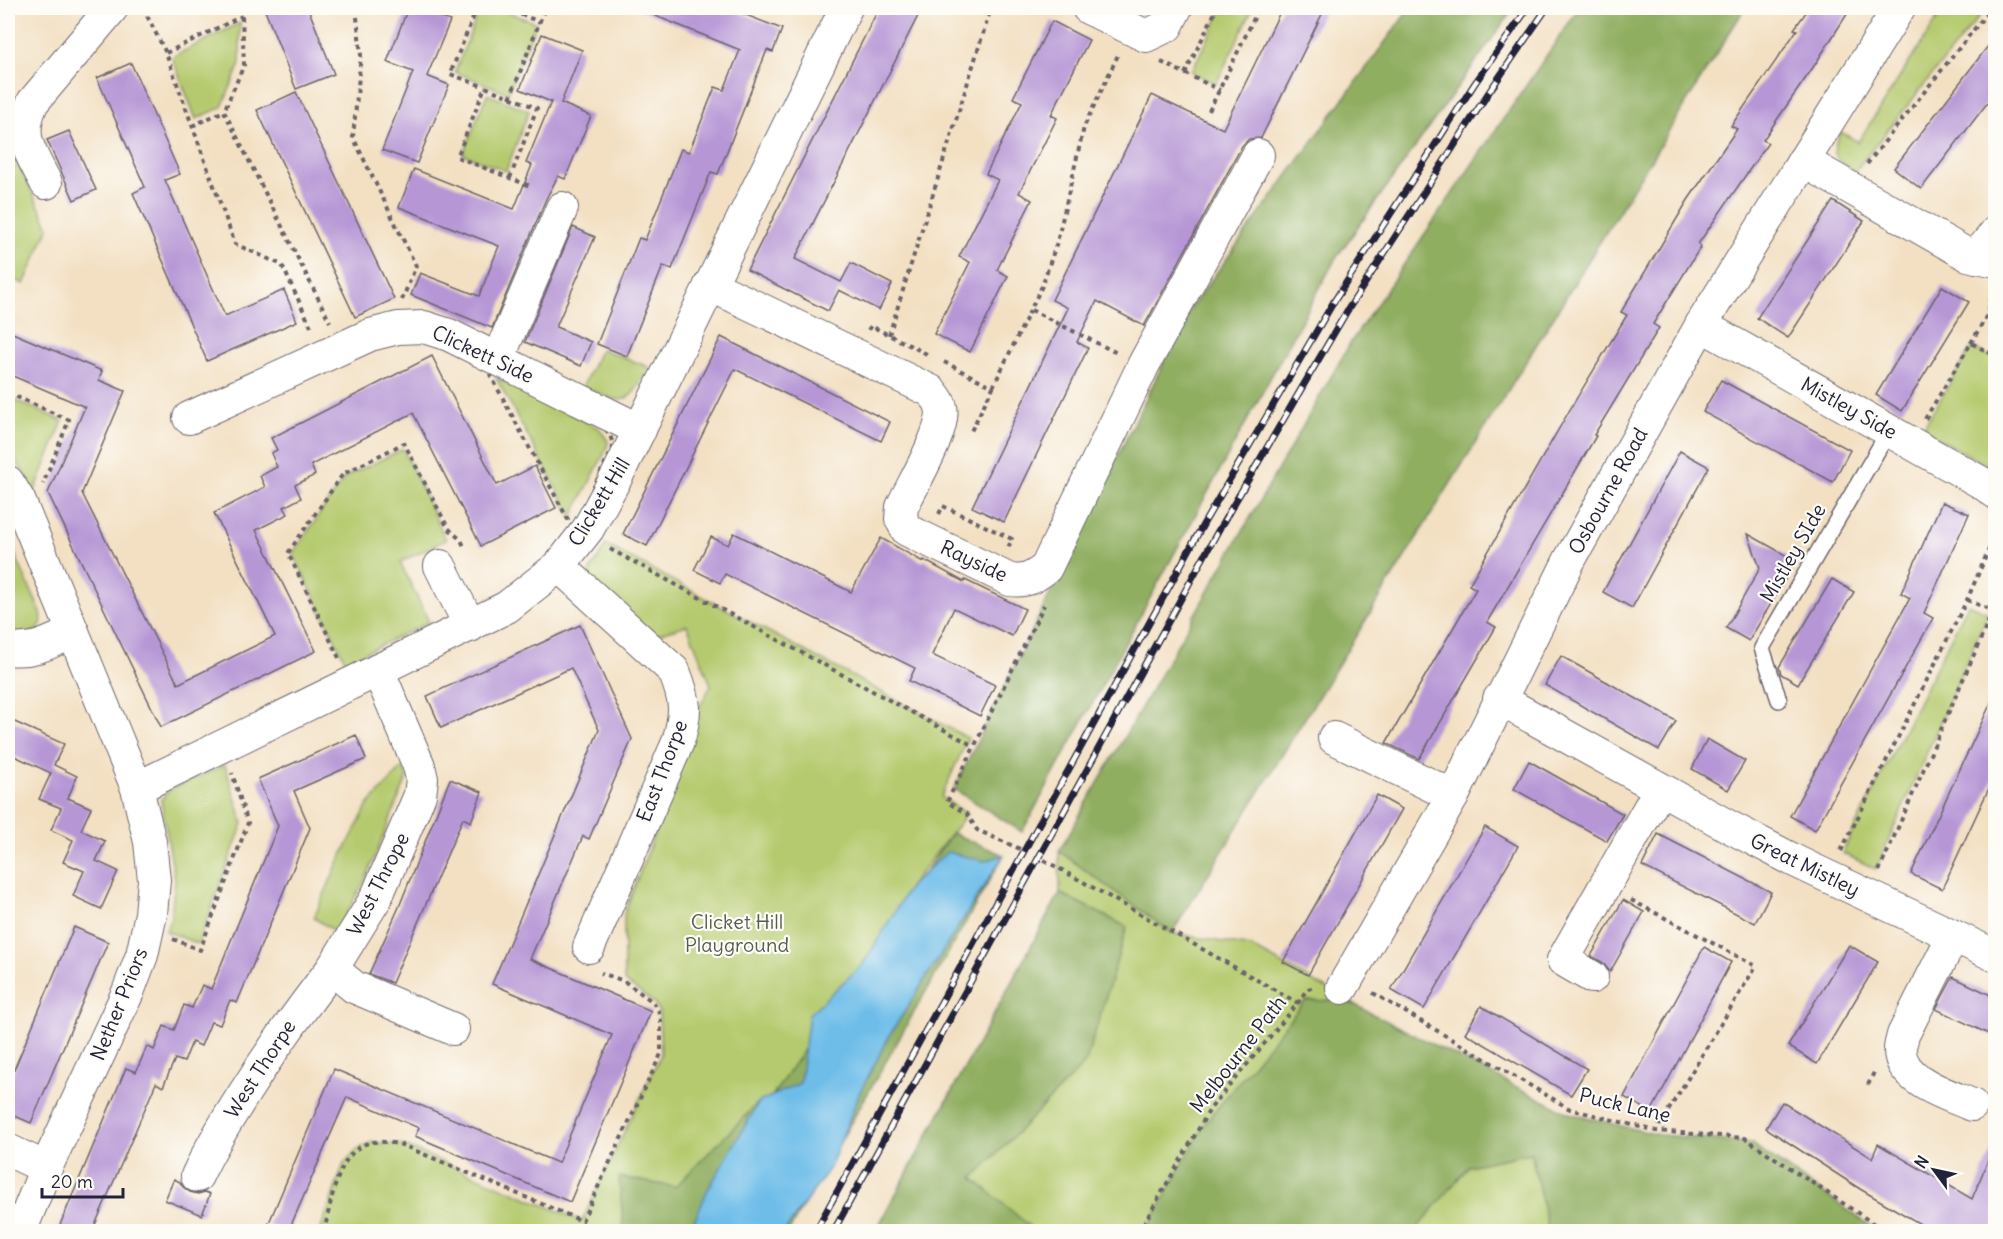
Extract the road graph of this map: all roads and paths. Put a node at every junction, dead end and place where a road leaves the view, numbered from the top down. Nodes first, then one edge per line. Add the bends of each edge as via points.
1 (112, 8) edge
2 (143, 8) edge
3 (238, 8) edge
4 (356, 8) edge
5 (477, 8) edge
6 (504, 8) edge
7 (545, 8) edge
8 (846, 8) edge
9 (991, 8) edge
10 (1088, 8) edge
11 (1176, 8) edge
12 (1217, 8) edge
13 (1259, 8) edge
14 (1899, 8) edge
15 (1991, 8) edge
16 (242, 16) junction
17 (540, 22) junction
18 (1120, 52) dead end
19 (165, 53) junction
20 (1185, 74) dead end
21 (485, 87) junction
22 (510, 98) junction
23 (224, 111) junction
24 (1209, 111) dead end
25 (192, 126) junction
26 (1258, 155) dead end
27 (1803, 161) junction
28 (1864, 167) dead end
29 (510, 178) junction
30 (46, 183) dead end
31 (530, 186) dead end
32 (562, 208) dead end
33 (1995, 232) edge
34 (1989, 266) edge
35 (710, 285) junction
36 (401, 302) dead end
37 (1031, 310) junction
38 (1701, 325) junction
39 (335, 332) dead end
40 (867, 333) dead end
41 (889, 335) junction
42 (317, 339) dead end
43 (1971, 344) junction
44 (931, 356) dead end
45 (1995, 356) edge
46 (1126, 358) dead end
47 (498, 359) junction
48 (941, 361) dead end
49 (993, 387) junction
50 (8, 393) edge
51 (189, 418) dead end
52 (1925, 420) dead end
53 (640, 430) junction
54 (1889, 431) junction
55 (967, 437) dead end
56 (8, 482) edge
57 (39, 493) dead end
58 (1995, 493) edge
59 (935, 524) dead end
60 (572, 527) junction
61 (1995, 533) edge
62 (566, 535) dead end
63 (461, 540) junction
64 (607, 547) dead end
65 (452, 554) junction
66 (1004, 556) dead end
67 (559, 566) junction
68 (1033, 578) junction
69 (1967, 600) junction
70 (1994, 611) edge
71 (470, 626) junction
72 (73, 632) junction
73 (8, 649) edge
74 (344, 669) dead end
75 (378, 670) junction
76 (1499, 699) junction
77 (1779, 700) dead end
78 (1334, 738) dead end
79 (974, 746) junction
80 (230, 768) dead end
81 (137, 788) junction
82 (1660, 789) junction
83 (1453, 796) junction
84 (1020, 849) dead end
85 (1839, 855) dead end
86 (1044, 860) dead end
87 (1878, 873) dead end
88 (1625, 897) dead end
89 (1953, 936) junction
90 (171, 938) dead end
91 (1995, 956) edge
92 (590, 958) joint
93 (333, 969) junction
94 (1592, 977) dead end
95 (1342, 988) joint
96 (1306, 989) dead end
97 (1298, 1003) junction
98 (453, 1029) dead end
99 (1878, 1064) dead end
100 (1868, 1085) dead end
101 (1972, 1105) dead end
102 (1656, 1131) junction
103 (8, 1150) edge
104 (46, 1168) junction
105 (197, 1176) dead end
106 (21, 1232) edge
107 (324, 1232) edge
108 (1139, 1232) edge
109 (1886, 1232) edge

1 - 30 street via 26,115 25,140
2 - 19 path
3 - 16 path
4 - 36 path via 361,55 353,137 416,267
5 - 21 path via 450,74
6 - 17 path
7 - 17 path
8 - 35 street, Clickett Hill
9 - 41 path
10 - 11 street via 1146,36 1167,26
12 - 20 path
13 - 24 path
14 - 27 street, Osbourne Road
15 - 28 path
16 - 19 path
16 - 23 path via 244,65
17 - 22 path
18 - 37 path via 1084,128 1057,242
19 - 25 path
21 - 22 path
21 - 29 path via 457,157
22 - 29 path via 537,108
23 - 25 path
23 - 39 path
25 - 42 path via 235,244 282,265
26 - 68 street, Rayside via 1144,364 1046,568
27 - 34 street
27 - 38 street, Osbourne Road
29 - 31 path
32 - 47 street
33 - 34 street
34 - 43 path via 1987,315
35 - 53 street, Clickett Hill
35 - 68 street, Rayside via 931,391 941,404 940,429 902,507 901,519 907,530 1010,580
37 - 46 path
37 - 49 path
38 - 54 street, Mistley Side
38 - 76 street, Osbourne Road via 1569,561
40 - 41 path via 871,326
41 - 44 path
43 - 45 path
43 - 52 path
47 - 51 street, Clickett Side via 424,327 398,328 370,335
47 - 53 street, Clickett Side
48 - 49 path
49 - 55 path
50 - 57 path via 69,420
53 - 67 street, Clickett Hill via 588,529
54 - 58 street, Mistley Side
54 - 77 lane, Mistley SIde via 1762,648
56 - 72 street, Nether Priors
59 - 66 path via 943,506 1012,540
60 - 60 path via 613,448 608,432 602,425 486,367
60 - 62 path
61 - 69 path
63 - 65 path
63 - 65 path
63 - 74 path via 448,528 404,443 343,474 288,553
64 - 79 path
65 - 71 street
67 - 71 street, Clickett Hill via 507,607
67 - 92 street, East Thorpe via 674,671 683,694 685,717
68 - 79 path via 1046,600
69 - 70 path
69 - 85 path
70 - 87 path
71 - 75 street, Clickett Hill
72 - 73 street via 38,648
72 - 81 street, Nether Priors
75 - 81 street, Clickett Hill
75 - 93 street, West Thrope via 419,766 420,795 376,898
76 - 82 street, Great Mistley
76 - 83 street, Osbourne Road
78 - 83 street
79 - 84 path via 947,802 967,814 977,830
80 - 90 path via 248,823 200,950
81 - 104 street, Nether Priors via 154,880 142,955
82 - 89 street, Great Mistley via 1797,862
82 - 94 street via 1563,960
83 - 95 street, Osbourne Road
86 - 97 path
88 - 102 path via 1756,966
89 - 91 street, Great Mistley
89 - 101 street via 1903,1035 1900,1049 1902,1062 1912,1076
92 - 107 path via 653,1002 661,1021 662,1054 582,1221 402,1145 372,1142 357,1149 344,1163
93 - 98 street via 354,987
93 - 105 street, West Thorpe via 265,1061 211,1145
95 - 102 path, Puck Lane via 1366,988 1570,1109
96 - 97 path, Melbourne Path
97 - 108 path, Melbourne Path via 1210,1108
99 - 100 path
102 - 109 path, Puck Lane via 1746,1138
103 - 104 street
104 - 106 street, Nether Priors

